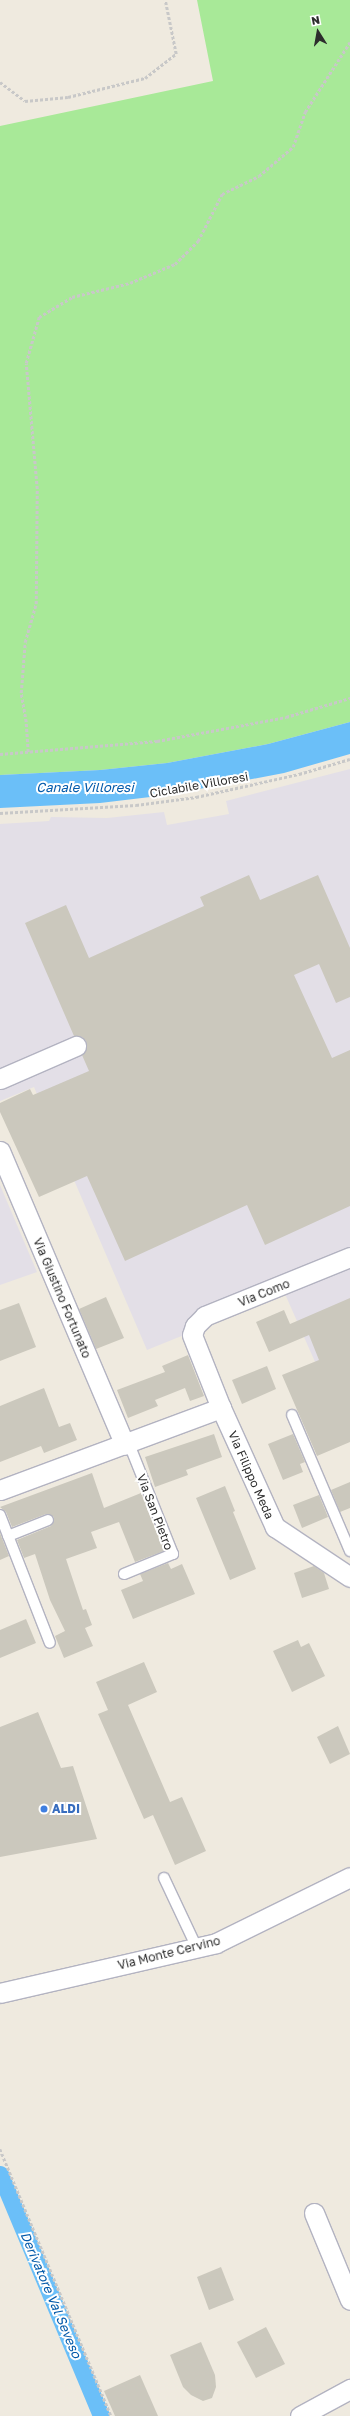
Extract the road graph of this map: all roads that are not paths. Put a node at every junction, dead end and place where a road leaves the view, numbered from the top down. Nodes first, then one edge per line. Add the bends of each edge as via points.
1 (76, 1046) dead end
2 (0, 1079) edge
3 (0, 1151) edge
4 (350, 1258) edge
5 (192, 1340) joint
6 (221, 1408) junction
7 (292, 1415) dead end
8 (127, 1444) junction
9 (0, 1490) edge
10 (0, 1515) edge
11 (48, 1520) dead end
12 (8, 1536) junction
13 (350, 1551) edge
14 (124, 1574) dead end
15 (350, 1576) edge
16 (50, 1643) dead end
17 (350, 1877) edge
18 (164, 1878) dead end
19 (196, 1948) junction
20 (0, 1993) edge
21 (314, 2213) dead end
22 (350, 2300) edge
23 (350, 2389) edge
24 (300, 2416) edge

1 - 2 street
3 - 8 street, Via Giustino Fortunato
4 - 5 street, Via Como via 205,1316 192,1330
5 - 6 street, Via Filippo Meda
6 - 8 street
6 - 15 street, Via Filippo Meda via 275,1527
7 - 13 lane
8 - 9 street
8 - 14 lane, Via San Pietro via 173,1554
10 - 12 lane
11 - 12 lane
12 - 16 lane
17 - 19 street, Via Monte Cervino via 234,1934
18 - 19 lane
19 - 20 street, Via Monte Cervino
21 - 22 street
23 - 24 street

